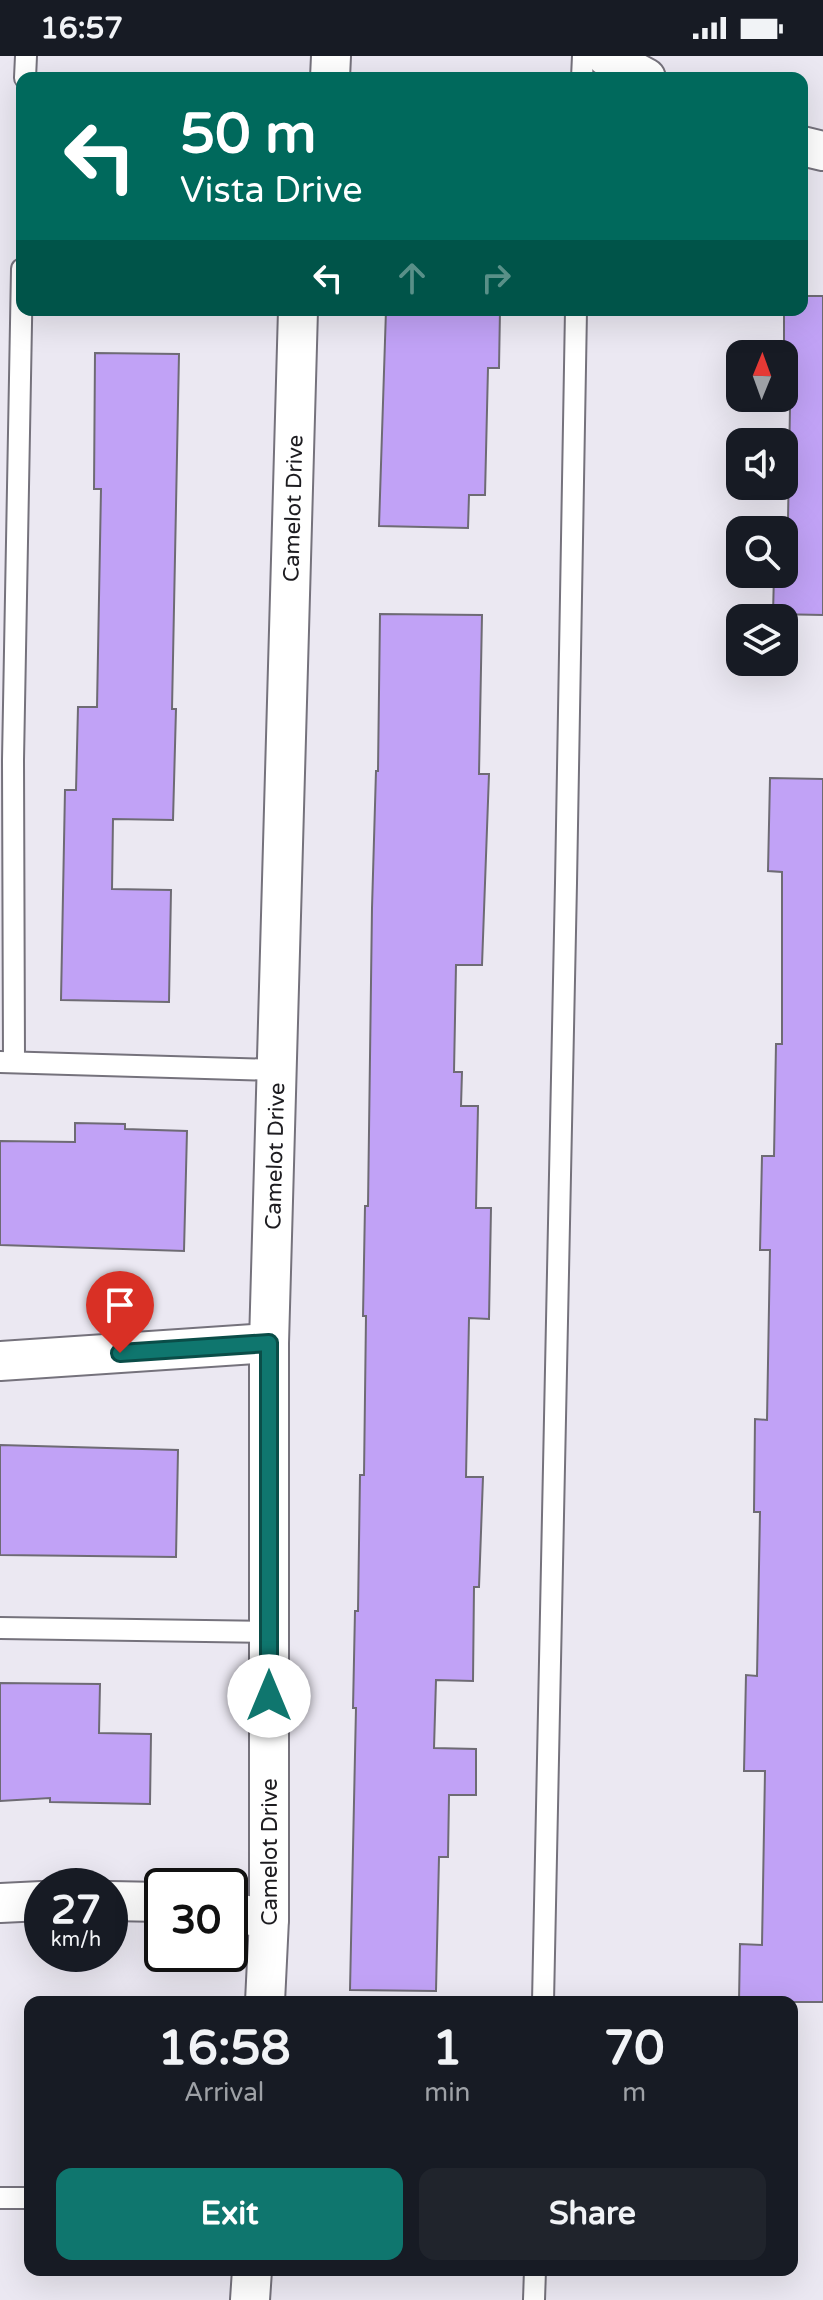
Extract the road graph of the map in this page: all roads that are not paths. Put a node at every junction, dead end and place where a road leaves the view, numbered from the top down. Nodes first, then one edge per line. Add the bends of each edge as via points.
1 (606, 56) edge
2 (635, 72) edge
3 (21, 316) edge
4 (298, 316) edge
5 (576, 316) edge
6 (7, 1061) edge
7 (277, 1070) junction
8 (269, 1343) junction
9 (0, 1361) edge
10 (0, 1628) edge
11 (269, 1632) junction
12 (24, 1902) edge
13 (0, 1903) edge
14 (248, 1915) edge
15 (269, 1919) junction
16 (265, 1996) edge
17 (543, 1996) edge
18 (0, 2198) edge
19 (24, 2198) edge
20 (252, 2276) edge
21 (535, 2276) edge
22 (250, 2300) edge
23 (534, 2300) edge

1 - 2 street
3 - 6 lane
4 - 7 street, Camelot Drive
5 - 17 lane
6 - 7 lane
7 - 8 street, Camelot Drive
8 - 9 street
8 - 11 street, Camelot Drive
10 - 11 lane
11 - 15 street, Camelot Drive
12 - 13 street
14 - 15 street
15 - 16 street, Camelot Drive
18 - 19 lane
20 - 22 street
21 - 23 lane

